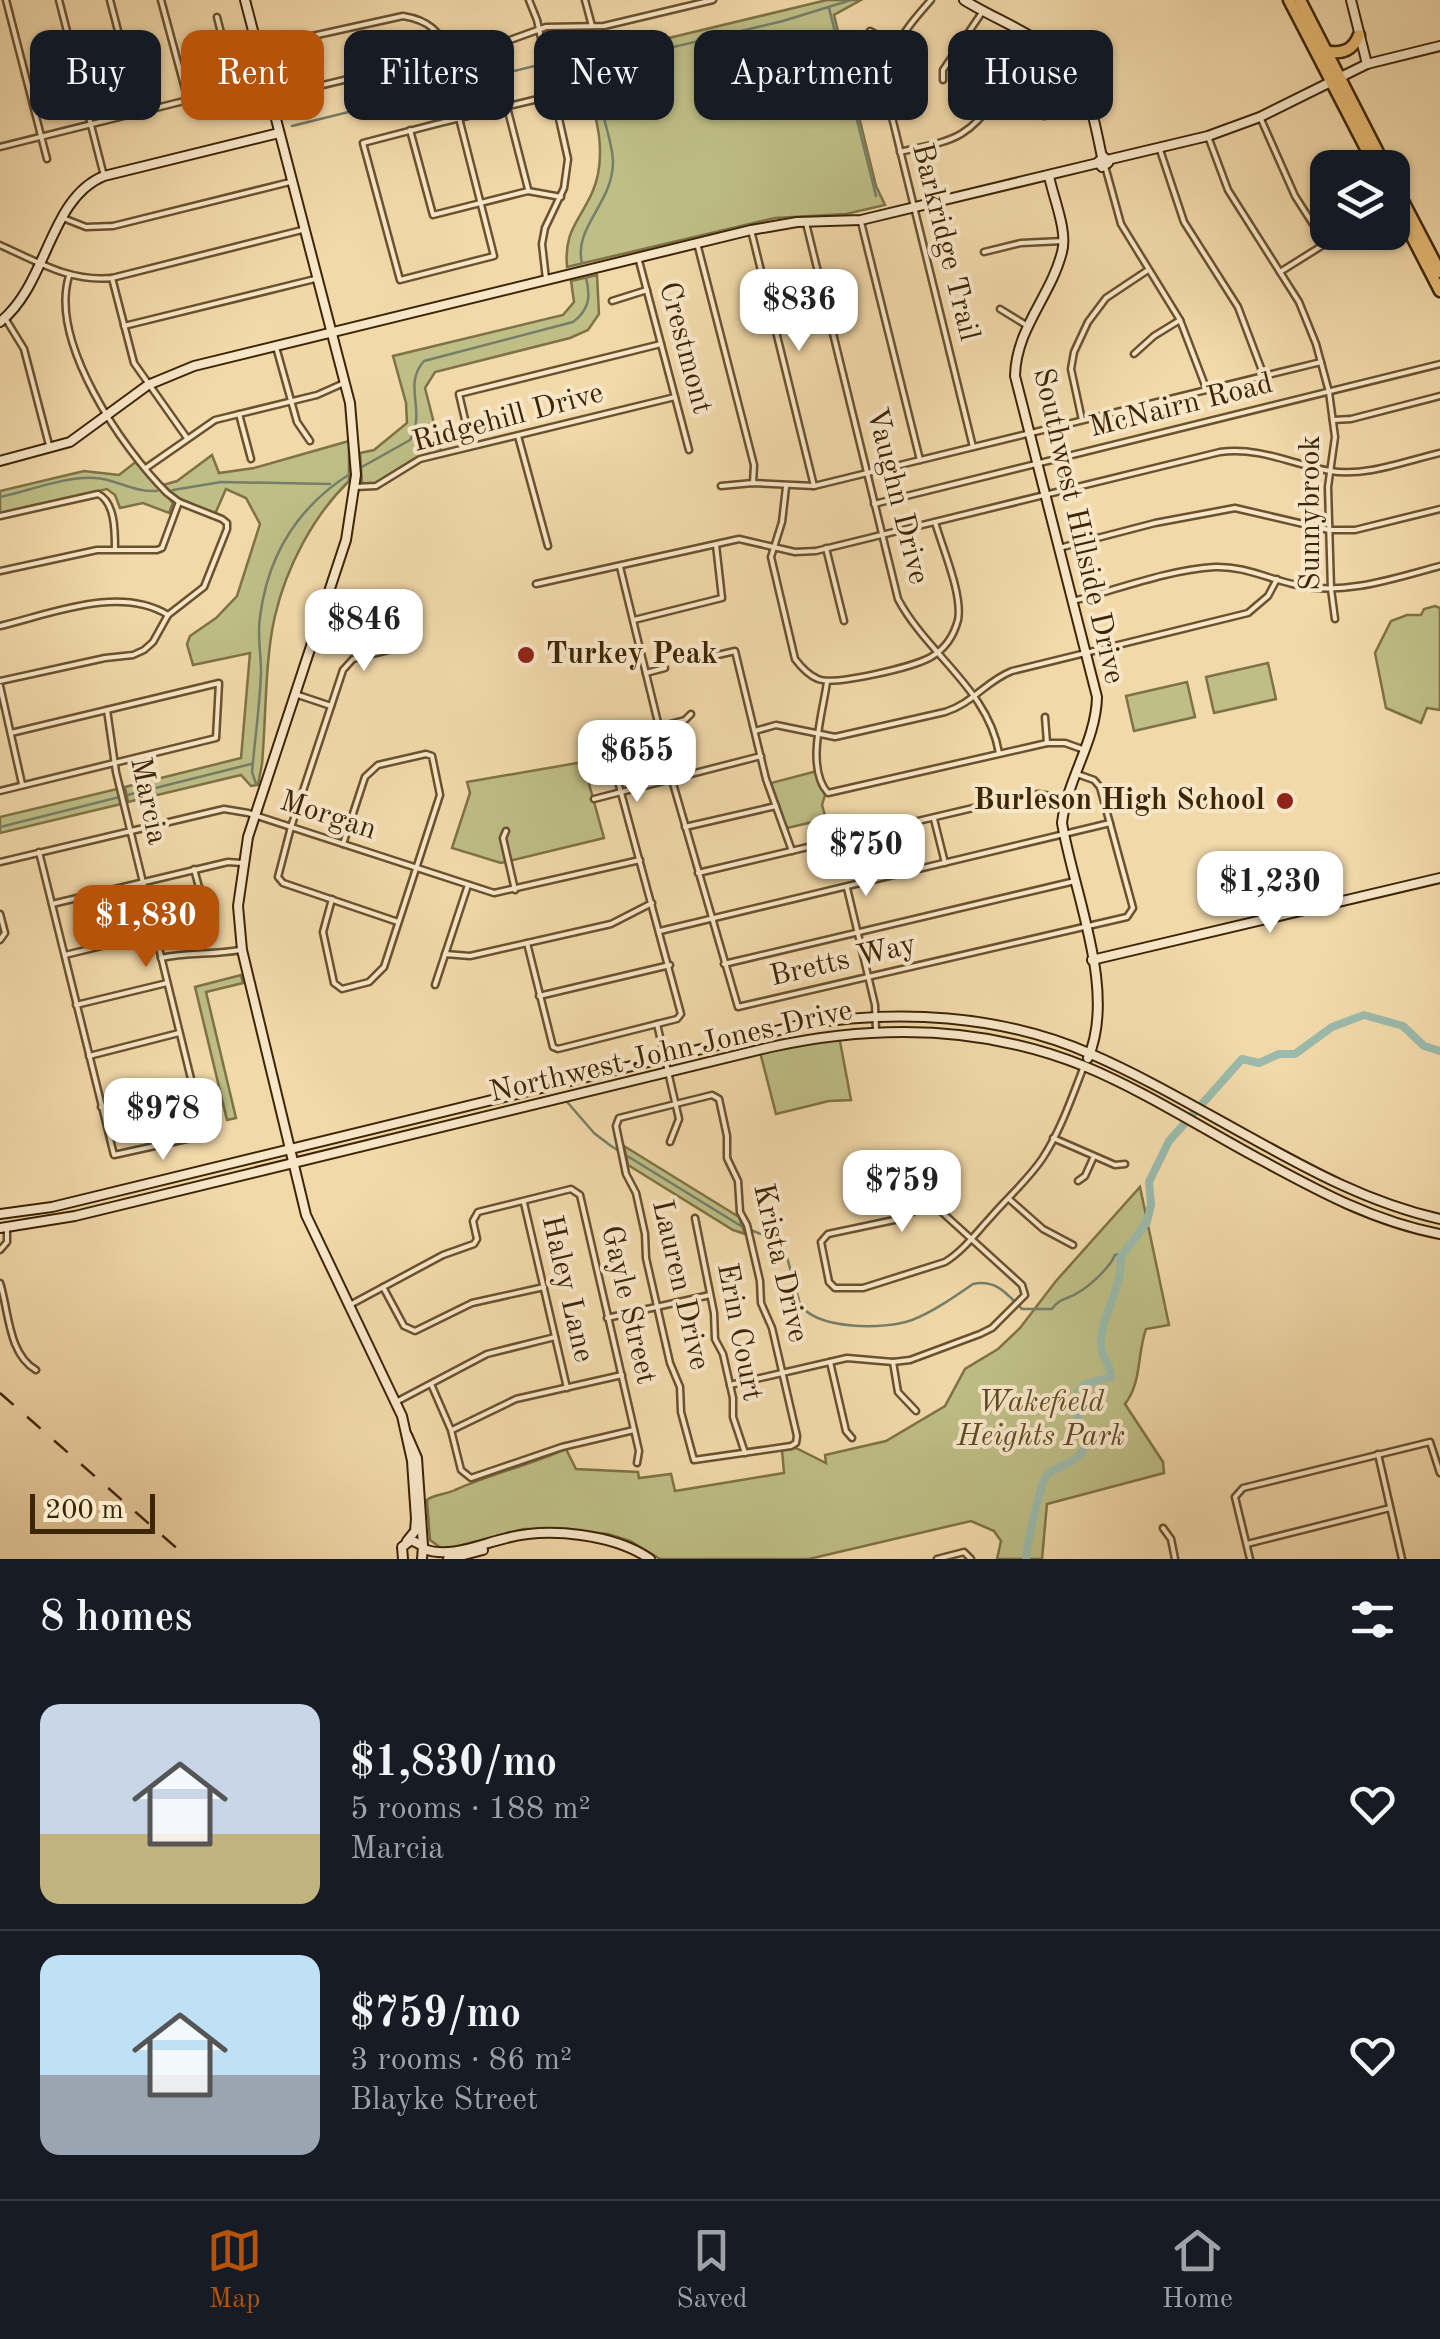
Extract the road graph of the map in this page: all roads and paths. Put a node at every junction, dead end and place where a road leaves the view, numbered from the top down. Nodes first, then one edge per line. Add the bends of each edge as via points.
1 (6, 0) edge
2 (59, 0) edge
3 (110, 0) edge
4 (161, 0) edge
5 (246, 0) edge
6 (529, 0) edge
7 (585, 0) edge
8 (712, 0) edge
9 (931, 0) edge
10 (964, 0) edge
11 (1290, 0) edge
12 (1300, 0) edge
13 (1351, 0) edge
14 (983, 11) junction
15 (217, 16) dead end
16 (592, 26) junction
17 (118, 30) edge
18 (220, 30) edge
19 (254, 30) edge
20 (436, 30) edge
21 (539, 30) joint
22 (907, 30) edge
23 (1018, 30) edge
24 (324, 33) edge
25 (1360, 35) junction
26 (1440, 46) edge
27 (1329, 56) junction
28 (1364, 65) junction
29 (181, 74) edge
30 (1335, 78) junction
31 (943, 80) dead end
32 (1260, 117) junction
33 (112, 120) edge
34 (276, 120) edge
35 (451, 120) edge
36 (459, 120) edge
37 (510, 120) edge
38 (560, 120) edge
39 (894, 120) edge
40 (979, 120) edge
41 (1093, 120) edge
42 (92, 126) junction
43 (410, 130) junction
44 (279, 133) junction
45 (1208, 136) junction
46 (41, 137) junction
47 (1158, 147) junction
48 (0, 148) edge
49 (1368, 150) edge
50 (1376, 150) edge
51 (900, 152) junction
52 (48, 159) dead end
53 (1103, 162) junction
54 (104, 176) junction
55 (1049, 176) junction
56 (290, 182) junction
57 (528, 191) junction
58 (561, 197) junction
59 (479, 202) junction
60 (914, 208) junction
61 (1410, 214) edge
62 (63, 218) junction
63 (861, 220) junction
64 (1310, 220) edge
65 (806, 222) junction
66 (302, 230) junction
67 (751, 230) junction
68 (1410, 234) edge
69 (1063, 241) junction
70 (697, 242) junction
71 (0, 245) edge
72 (1314, 250) edge
73 (984, 252) dead end
74 (638, 257) junction
75 (42, 264) junction
76 (1148, 270) junction
77 (1280, 272) junction
78 (1440, 272) edge
79 (70, 276) junction
80 (112, 278) junction
81 (316, 279) junction
82 (546, 280) junction
83 (647, 290) junction
84 (1440, 292) edge
85 (612, 301) dead end
86 (1000, 309) dead end
87 (2, 320) edge
88 (1180, 320) junction
89 (1026, 324) junction
90 (124, 326) junction
91 (330, 334) junction
92 (661, 344) junction
93 (276, 347) junction
94 (1134, 354) dead end
95 (1321, 362) junction
96 (1440, 364) edge
97 (1264, 376) junction
98 (344, 382) junction
99 (148, 385) junction
100 (1206, 390) junction
101 (1329, 392) junction
102 (1440, 396) edge
103 (675, 398) junction
104 (292, 401) junction
105 (239, 414) junction
106 (108, 417) junction
107 (1082, 420) junction
108 (1333, 420) junction
109 (1028, 434) junction
110 (518, 436) junction
111 (186, 438) junction
112 (310, 441) dead end
113 (472, 447) junction
114 (973, 447) junction
115 (50, 449) junction
116 (689, 450) dead end
117 (1440, 453) edge
118 (251, 458) dead end
119 (920, 460) junction
120 (0, 462) edge
121 (1036, 465) junction
122 (146, 468) junction
123 (1331, 471) junction
124 (867, 473) junction
125 (752, 484) junction
126 (355, 486) junction
127 (721, 486) dead end
128 (814, 486) junction
129 (786, 487) junction
130 (1044, 494) junction
131 (179, 502) junction
132 (874, 504) junction
133 (1440, 509) edge
134 (0, 516) edge
135 (935, 522) junction
136 (1329, 530) junction
137 (880, 535) junction
138 (716, 543) junction
139 (548, 546) dead end
140 (772, 546) junction
141 (115, 548) junction
142 (826, 548) junction
143 (1059, 548) junction
144 (1440, 566) edge
145 (620, 567) junction
146 (0, 571) edge
147 (1277, 579) junction
148 (536, 584) dead end
149 (1331, 589) junction
150 (1073, 602) junction
151 (168, 615) junction
152 (1335, 619) dead end
153 (634, 620) junction
154 (844, 621) dead end
155 (0, 626) edge
156 (402, 648) dead end
157 (938, 652) junction
158 (1087, 653) junction
159 (692, 661) dead end
160 (666, 668) dead end
161 (646, 673) junction
162 (827, 682) junction
163 (0, 683) edge
164 (295, 694) junction
165 (975, 695) junction
166 (331, 706) junction
167 (107, 710) junction
168 (692, 714) dead end
169 (1045, 717) dead end
170 (659, 727) junction
171 (756, 731) junction
172 (11, 734) junction
173 (820, 736) junction
174 (607, 741) dead end
175 (1047, 743) junction
176 (1084, 750) junction
177 (1000, 754) junction
178 (762, 756) junction
179 (116, 763) junction
180 (1076, 773) junction
181 (672, 780) junction
182 (22, 786) junction
183 (0, 791) edge
184 (620, 792) junction
185 (594, 799) dead end
186 (1066, 800) junction
187 (776, 806) junction
188 (255, 815) junction
189 (934, 818) junction
190 (1110, 823) junction
191 (290, 827) junction
192 (685, 827) junction
193 (130, 830) junction
194 (506, 832) dead end
195 (1064, 835) junction
196 (342, 844) junction
197 (792, 851) junction
198 (39, 852) junction
199 (640, 860) junction
200 (0, 862) edge
201 (242, 863) junction
202 (944, 863) junction
203 (416, 869) junction
204 (194, 870) junction
205 (698, 873) junction
206 (1440, 878) edge
207 (1075, 881) junction
208 (142, 882) junction
209 (468, 885) junction
210 (846, 887) junction
211 (515, 890) junction
212 (332, 899) junction
213 (203, 902) dead end
214 (652, 903) junction
215 (52, 904) junction
216 (0, 914) edge
217 (711, 918) junction
218 (398, 922) junction
219 (1085, 928) junction
220 (660, 931) junction
221 (858, 932) junction
222 (155, 933) junction
223 (2, 939) edge
224 (527, 943) junction
225 (242, 950) junction
226 (445, 954) junction
227 (64, 955) junction
228 (161, 958) junction
229 (1092, 960) junction
230 (724, 964) junction
231 (670, 965) junction
232 (868, 978) junction
233 (167, 983) junction
234 (434, 984) dead end
235 (540, 996) junction
236 (76, 1006) junction
237 (876, 1016) junction
238 (657, 1024) junction
239 (876, 1030) junction
240 (179, 1033) junction
241 (1090, 1054) junction
242 (89, 1056) junction
243 (665, 1058) junction
244 (1084, 1066) junction
245 (668, 1072) junction
246 (192, 1084) junction
247 (500, 1098) junction
248 (676, 1103) junction
249 (101, 1107) junction
250 (502, 1112) junction
251 (1053, 1138) junction
252 (670, 1142) dead end
253 (290, 1150) junction
254 (1094, 1156) junction
255 (294, 1163) junction
256 (1298, 1163) junction
257 (1124, 1164) dead end
258 (1290, 1175) junction
259 (1078, 1181) dead end
260 (105, 1194) junction
261 (1010, 1199) junction
262 (524, 1200) junction
263 (108, 1208) junction
264 (0, 1214) edge
265 (695, 1218) dead end
266 (1440, 1219) edge
267 (4, 1228) edge
268 (1440, 1234) edge
269 (971, 1238) junction
270 (1073, 1245) dead end
271 (0, 1250) edge
272 (0, 1283) edge
273 (383, 1287) junction
274 (544, 1287) junction
275 (710, 1295) junction
276 (348, 1306) junction
277 (657, 1307) junction
278 (607, 1318) junction
279 (556, 1338) junction
280 (830, 1362) junction
281 (893, 1362) junction
282 (36, 1370) dead end
283 (782, 1373) junction
284 (622, 1376) junction
285 (431, 1384) junction
286 (730, 1385) junction
287 (567, 1388) junction
288 (396, 1402) junction
289 (916, 1411) dead end
290 (451, 1430) junction
291 (634, 1430) junction
292 (407, 1436) junction
293 (852, 1438) dead end
294 (745, 1453) junction
295 (1378, 1454) junction
296 (637, 1463) dead end
297 (1440, 1473) edge
298 (1390, 1508) junction
299 (1163, 1528) dead end
300 (407, 1541) junction
301 (1247, 1544) junction
302 (423, 1551) edge
303 (970, 1557) edge
304 (402, 1558) edge
305 (448, 1559) edge
306 (642, 1559) edge
307 (650, 1559) edge
308 (937, 1559) edge
309 (1175, 1559) edge
310 (1250, 1559) edge
311 (1402, 1559) edge

1 - 46 street
2 - 42 street
3 - 17 street
4 - 29 street
5 - 19 main road
6 - 21 street
7 - 16 street
8 - 16 street
9 - 22 street
10 - 14 main road
11 - 30 main road
12 - 27 main road
13 - 25 main road
14 - 23 main road
14 - 31 street
15 - 18 street
16 - 21 street
20 - 24 street via 403,16
25 - 27 main road via 1352,47
25 - 28 main road
26 - 28 main road
27 - 28 main road via 1346,67
27 - 30 main road
28 - 30 main road
30 - 32 main road
30 - 49 main road
30 - 50 main road
32 - 45 main road
32 - 64 street
33 - 42 street
34 - 44 main road
35 - 43 street
36 - 59 street
37 - 57 street
38 - 58 street via 568,160
39 - 51 street, Barkridge Trail
40 - 51 street via 960,134
41 - 53 main road
42 - 46 street
42 - 54 street
43 - 59 street via 433,215
43 - 59 street via 363,143 400,280 494,256
44 - 54 main road
44 - 56 main road
45 - 47 main road
45 - 77 street, Sunnybrook via 1228,190
46 - 48 street
46 - 52 street
47 - 53 main road
47 - 97 street via 1184,222 1238,307
51 - 60 street, Barkridge Trail
53 - 55 main road
53 - 76 street via 1121,224
54 - 62 main road via 82,189
55 - 60 main road
55 - 69 main road
56 - 62 street via 113,226 86,227
56 - 66 main road
57 - 58 street
57 - 59 street
58 - 82 street via 544,228
60 - 63 main road
60 - 114 street, Barkridge Trail
61 - 78 main road
62 - 75 main road
63 - 65 main road
63 - 119 street
65 - 67 main road
65 - 124 street, Vaughn Drive
66 - 80 street
66 - 81 main road
67 - 70 main road
67 - 128 street
68 - 84 main road
69 - 73 street
69 - 89 main road, Southwest Hillside Drive
70 - 74 main road
70 - 125 street via 754,465
71 - 75 street
72 - 77 street
74 - 82 main road
74 - 83 street, Crestmont
75 - 79 street
75 - 87 main road
76 - 88 street
76 - 107 street via 1106,298 1074,352
77 - 95 street, Sunnybrook
79 - 80 street
79 - 106 street via 64,296 80,368
80 - 90 street
81 - 90 street
81 - 91 main road
82 - 91 main road
83 - 85 street
83 - 92 street, Crestmont
86 - 89 street
87 - 115 street via 24,349
88 - 94 street
88 - 100 street
89 - 109 main road, Southwest Hillside Drive via 1015,376
90 - 99 street
91 - 93 main road
91 - 98 main road
92 - 103 street, Crestmont
92 - 113 street via 460,394
93 - 99 main road via 194,366
93 - 104 street
95 - 97 street
95 - 101 street, Sunnybrook
96 - 101 street, McNairn Road
97 - 100 street
98 - 104 street
98 - 126 main road
99 - 106 main road
99 - 111 street
100 - 107 street
101 - 108 street, Sunnybrook
101 - 121 street, McNairn Road
102 - 108 street
103 - 110 street, Ridgehill Drive
103 - 116 street, Crestmont
104 - 105 street
104 - 112 street
105 - 111 street
105 - 118 street
106 - 115 main road
106 - 122 street
107 - 109 street
108 - 123 street, Sunnybrook
109 - 114 street
109 - 121 main road, Southwest Hillside Drive
110 - 113 street, Ridgehill Drive
110 - 139 street
111 - 122 street
113 - 126 street, Ridgehill Drive via 420,459 376,486
114 - 119 street
115 - 120 main road
117 - 123 street
119 - 124 street
121 - 130 main road, Southwest Hillside Drive
121 - 132 street, McNairn Road
122 - 131 street
123 - 130 street via 1241,449
123 - 136 street, Sunnybrook
124 - 128 street
124 - 132 street, Vaughn Drive
125 - 127 street
125 - 129 street
126 - 164 main road via 346,540
128 - 129 street
129 - 140 street
130 - 135 street
130 - 143 main road, Southwest Hillside Drive
131 - 141 street via 162,548
131 - 151 street via 227,523 204,586
132 - 137 street, Vaughn Drive
133 - 136 street
134 - 141 street via 98,494 108,500
135 - 137 street
135 - 157 street via 959,614
136 - 143 street via 1235,508
136 - 149 street, Sunnybrook
137 - 142 street
137 - 157 street, Vaughn Drive via 898,600
138 - 140 street via 739,539
138 - 145 street
138 - 153 street via 722,598
140 - 142 street via 795,552
140 - 162 street via 795,658
141 - 146 street
142 - 154 street
143 - 150 main road, Southwest Hillside Drive
144 - 149 street
145 - 148 street
145 - 153 street
147 - 149 street
147 - 150 street via 1241,568 1189,570
147 - 158 street via 1248,613
149 - 152 street, Sunnybrook
150 - 158 main road, Southwest Hillside Drive
151 - 155 street via 143,603 116,602
151 - 163 street via 152,642 134,655
153 - 161 street
156 - 166 street via 354,659
157 - 162 street via 911,665
157 - 165 street, Vaughn Drive
158 - 165 street via 1003,674
158 - 176 main road, Southwest Hillside Drive via 1097,706
159 - 171 street via 735,651
160 - 161 street
161 - 170 street
162 - 173 street
163 - 172 street
164 - 166 street
164 - 188 main road
165 - 173 street via 946,712
165 - 177 street, Vaughn Drive via 995,728
166 - 191 street
167 - 172 street
167 - 179 street, Marcia
167 - 179 street via 219,683 216,738
168 - 170 street
169 - 175 street
170 - 181 street
171 - 173 street via 776,726
171 - 178 street
172 - 182 street
173 - 177 street via 826,792
174 - 184 street
175 - 176 street
175 - 177 street
176 - 180 main road, Southwest Hillside Drive
178 - 181 street
178 - 187 street
179 - 182 street
179 - 193 street, Marcia
180 - 186 main road, Southwest Hillside Drive
180 - 190 street via 1100,787
181 - 184 street
181 - 192 street
182 - 183 street
184 - 185 street
184 - 199 street
186 - 189 street via 1024,796
186 - 195 main road, Southwest Hillside Drive
187 - 192 street
187 - 197 street
188 - 191 street, Morgan
188 - 193 street, Morgan via 206,811
188 - 201 main road
189 - 197 street
189 - 202 street
190 - 195 street
190 - 219 street, Bretts Way via 1133,908
191 - 196 street, Morgan
191 - 212 street via 280,881
192 - 205 street
193 - 198 street, Morgan
193 - 208 street, Marcia
194 - 211 street
195 - 202 street
195 - 207 main road, Southwest Hillside Drive
196 - 203 street, Morgan
196 - 203 street via 371,769 432,756 440,795
197 - 205 street
198 - 200 street, Morgan
198 - 215 street
199 - 211 street, Morgan
199 - 214 street
201 - 204 street
201 - 225 main road
202 - 210 street
203 - 209 street, Morgan
203 - 218 street
204 - 208 street
204 - 213 street
205 - 217 street
206 - 229 main road
207 - 219 main road, Southwest Hillside Drive
207 - 221 street
208 - 215 street
208 - 222 street, Marcia
209 - 211 street, Morgan via 494,893
209 - 226 street
210 - 217 street
210 - 221 street
212 - 218 street
212 - 218 street via 323,932 337,988 378,976
214 - 220 street
214 - 224 street via 610,924
215 - 227 street
216 - 223 street
217 - 220 street
217 - 230 street
219 - 229 main road, Southwest Hillside Drive
219 - 232 street, Bretts Way
220 - 231 street
221 - 230 street
221 - 232 street
222 - 227 street
222 - 228 street, Marcia
224 - 226 street via 470,956
224 - 235 street
225 - 228 street
225 - 253 main road
226 - 234 street
227 - 236 street
228 - 233 street, Marcia
229 - 241 main road, Southwest Hillside Drive via 1101,1008
230 - 232 street, Bretts Way via 738,1007
231 - 235 street
231 - 238 street via 681,1014
232 - 237 street
233 - 236 street
233 - 240 street, Marcia
235 - 238 street via 558,1049
236 - 242 street
237 - 239 street
237 - 241 main road, Northwest John Jones Drive via 971,1021
237 - 243 main road, Northwest John Jones Drive via 800,1025
238 - 243 street
239 - 244 main road, Northwest John Jones Drive via 967,1035
239 - 245 main road, Northwest John Jones Drive
240 - 242 street
240 - 246 street, Marcia
241 - 244 main road, Southwest Hillside Drive
241 - 256 main road, Northwest John Jones Drive
242 - 249 street
243 - 245 street
243 - 247 main road, Northwest John Jones Drive
244 - 251 street
244 - 258 main road, Northwest John Jones Drive
245 - 248 street
245 - 250 main road, Northwest John Jones Drive
246 - 249 street
246 - 249 street, Marcia via 204,1134 114,1155
247 - 250 street
247 - 253 main road, Northwest John Jones Drive
248 - 252 street via 679,1119
248 - 277 street, Lauren Drive via 616,1121
248 - 283 street, Krista Drive via 716,1096
250 - 255 main road, Northwest John Jones Drive
251 - 254 street
251 - 261 street
253 - 255 main road
253 - 260 main road, Northwest John Jones Drive
254 - 257 street
254 - 259 street
255 - 263 main road, Northwest John Jones Drive
255 - 276 main road via 312,1232
256 - 258 main road
256 - 266 main road, Northwest John Jones Drive via 1366,1198
258 - 268 main road, Northwest John Jones Drive via 1359,1210
260 - 263 main road
260 - 264 main road, Northwest John Jones Drive
261 - 269 street
261 - 270 street
262 - 273 street via 478,1212 474,1244
262 - 274 street, Haley Lane
262 - 278 street, Gayle Street via 576,1191 580,1196
263 - 267 main road, Northwest John Jones Drive
265 - 275 street, Erin Court
267 - 271 street via 7,1242
269 - 269 street via 931,1204 820,1242 832,1286 852,1291 945,1262
269 - 281 street via 1026,1291 1024,1299 980,1334
272 - 282 street via 6,1318 26,1364
273 - 274 street via 410,1331 472,1302
273 - 276 street
274 - 279 street, Haley Lane
275 - 277 street
275 - 286 street, Erin Court
276 - 288 main road
277 - 278 street
277 - 294 street, Lauren Drive via 694,1460
278 - 284 street, Gayle Street
279 - 285 street via 488,1354
279 - 287 street, Haley Lane
280 - 281 street
280 - 283 street
280 - 293 street
281 - 289 street via 898,1392
283 - 286 street
283 - 294 street, Krista Drive via 796,1443
284 - 287 street
284 - 291 street, Gayle Street
285 - 288 street
285 - 290 street
286 - 294 street, Erin Court
287 - 290 street via 503,1404
288 - 292 main road
290 - 291 street via 472,1478
291 - 296 street, Gayle Street
292 - 300 main road via 416,1519
292 - 302 main road via 417,1458
295 - 297 street via 1430,1442
295 - 298 street
295 - 301 street via 1236,1492
298 - 301 street
298 - 311 street
299 - 309 street
300 - 302 main road via 417,1541
300 - 304 main road
301 - 310 street
302 - 307 main road via 453,1552 527,1534 594,1536
303 - 308 street via 964,1552
305 - 306 main road via 528,1538 601,1541

